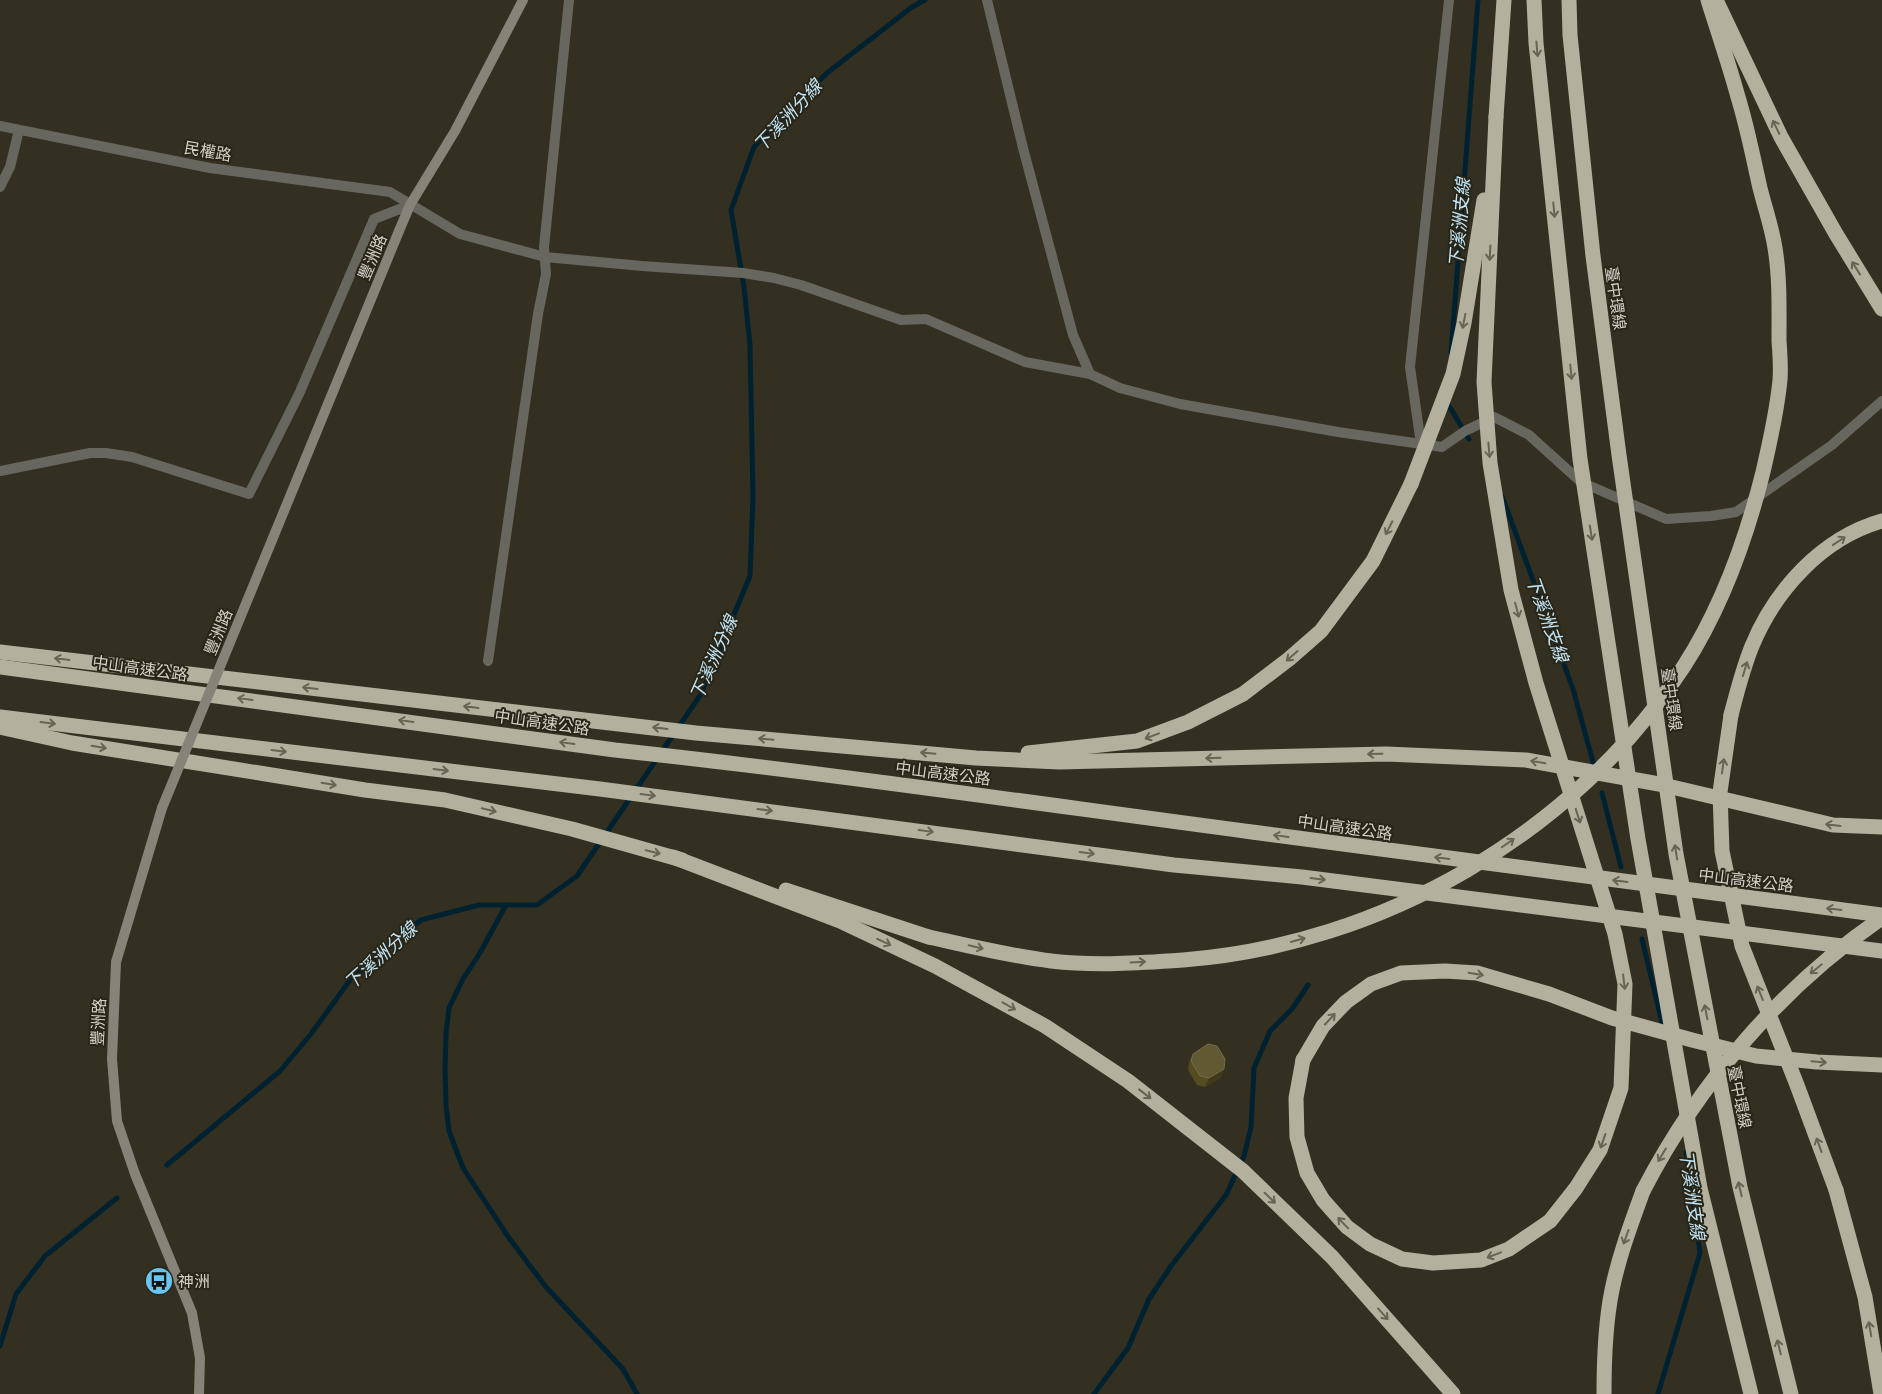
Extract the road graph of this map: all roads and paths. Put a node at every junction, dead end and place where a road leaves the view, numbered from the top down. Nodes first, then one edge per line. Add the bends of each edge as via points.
1 (523, 0) edge
2 (569, 0) edge
3 (987, 0) edge
4 (1449, 0) edge
5 (1504, 0) edge
6 (1534, 0) edge
7 (1568, 0) edge
8 (1708, 0) edge
9 (1716, 0) edge
10 (1496, 117) junction
11 (0, 126) edge
12 (19, 130) junction
13 (0, 187) edge
14 (410, 205) junction
15 (545, 257) junction
16 (1882, 309) edge
17 (1090, 374) junction
18 (1882, 400) edge
19 (1421, 444) junction
20 (0, 471) edge
21 (1882, 521) edge
22 (0, 652) edge
23 (488, 661) dead end
24 (0, 667) edge
25 (0, 717) edge
26 (0, 727) edge
27 (976, 758) junction
28 (1882, 827) edge
29 (673, 857) junction
30 (1882, 916) edge
31 (1882, 950) edge
32 (1882, 1066) edge
33 (199, 1394) edge
34 (1453, 1394) edge
35 (1604, 1394) edge
36 (1751, 1394) edge
37 (1791, 1394) edge
38 (1881, 1394) edge

1 - 14 street, 豐洲路 via 455,131
2 - 15 street
3 - 17 street via 1073,335
4 - 19 street via 1410,366
5 - 10 highway
6 -> 36 highway, bridge via 1580,459 1638,839 1700,1188
37 -> 7 highway, 臺中環線, bridge via 1740,1187 1676,854 1593,256
29 -> 8 highway, bridge via 929,937 991,951 1053,961 1121,963 1187,960 1290,942 1338,929 1391,908 1448,881 1566,800 1608,762 1645,720 1684,666 1712,616 1734,566 1758,493 1770,441 1780,380 1775,249 1740,100
16 -> 9 highway via 1781,137
10 -> 27 highway, bridge via 1453,374 1412,484 1373,560 1321,631 1243,694 1188,722 1138,741
10 -> 32 highway, bridge via 1484,382 1490,463 1511,590 1536,683 1615,934 1625,984 1621,1088 1600,1150 1550,1222 1510,1249 1481,1260 1433,1263 1402,1259 1370,1244 1346,1227 1323,1200 1307,1173 1297,1137 1296,1098 1303,1060 1323,1026 1346,1002 1371,984 1401,973 1477,973 1549,994 1612,1018 1692,1040 1756,1056
11 - 12 street, 民權路
12 - 13 street via 10,167
12 - 14 street, 民權路 via 210,168 390,192
14 - 15 street, 民權路 via 460,234
14 - 20 street via 374,219 299,394 249,494 132,457 106,452
14 - 33 street, 豐洲路, bridge via 162,808 116,962 112,1059 116,1121 192,1313 200,1358
15 - 17 street, 民權路 via 774,278 901,320 926,319 1025,362
15 - 23 street via 546,274
17 - 19 street, 民權路 via 1120,388 1180,404
18 - 19 street, 民權路 via 1832,445 1736,512 1711,516 1666,519 1582,482 1530,435 1494,417 1442,447
38 -> 21 highway, bridge via 1865,1297 1836,1190 1742,946 1722,851 1720,792 1730,715 1752,646 1778,597 1806,564 1848,535
27 -> 22 highway via 696,733
30 -> 24 highway, 中山高速公路
25 -> 31 highway via 600,789 1174,865 1302,877
26 -> 29 highway via 72,743 445,800 572,829
28 -> 27 highway via 1833,825 1659,784 1526,760 1386,754 1059,762
29 -> 34 highway via 840,921 936,966 1046,1026 1128,1081 1243,1171 1332,1257
30 -> 35 highway, bridge via 1790,994 1732,1056 1670,1142 1643,1191 1622,1249 1611,1291

